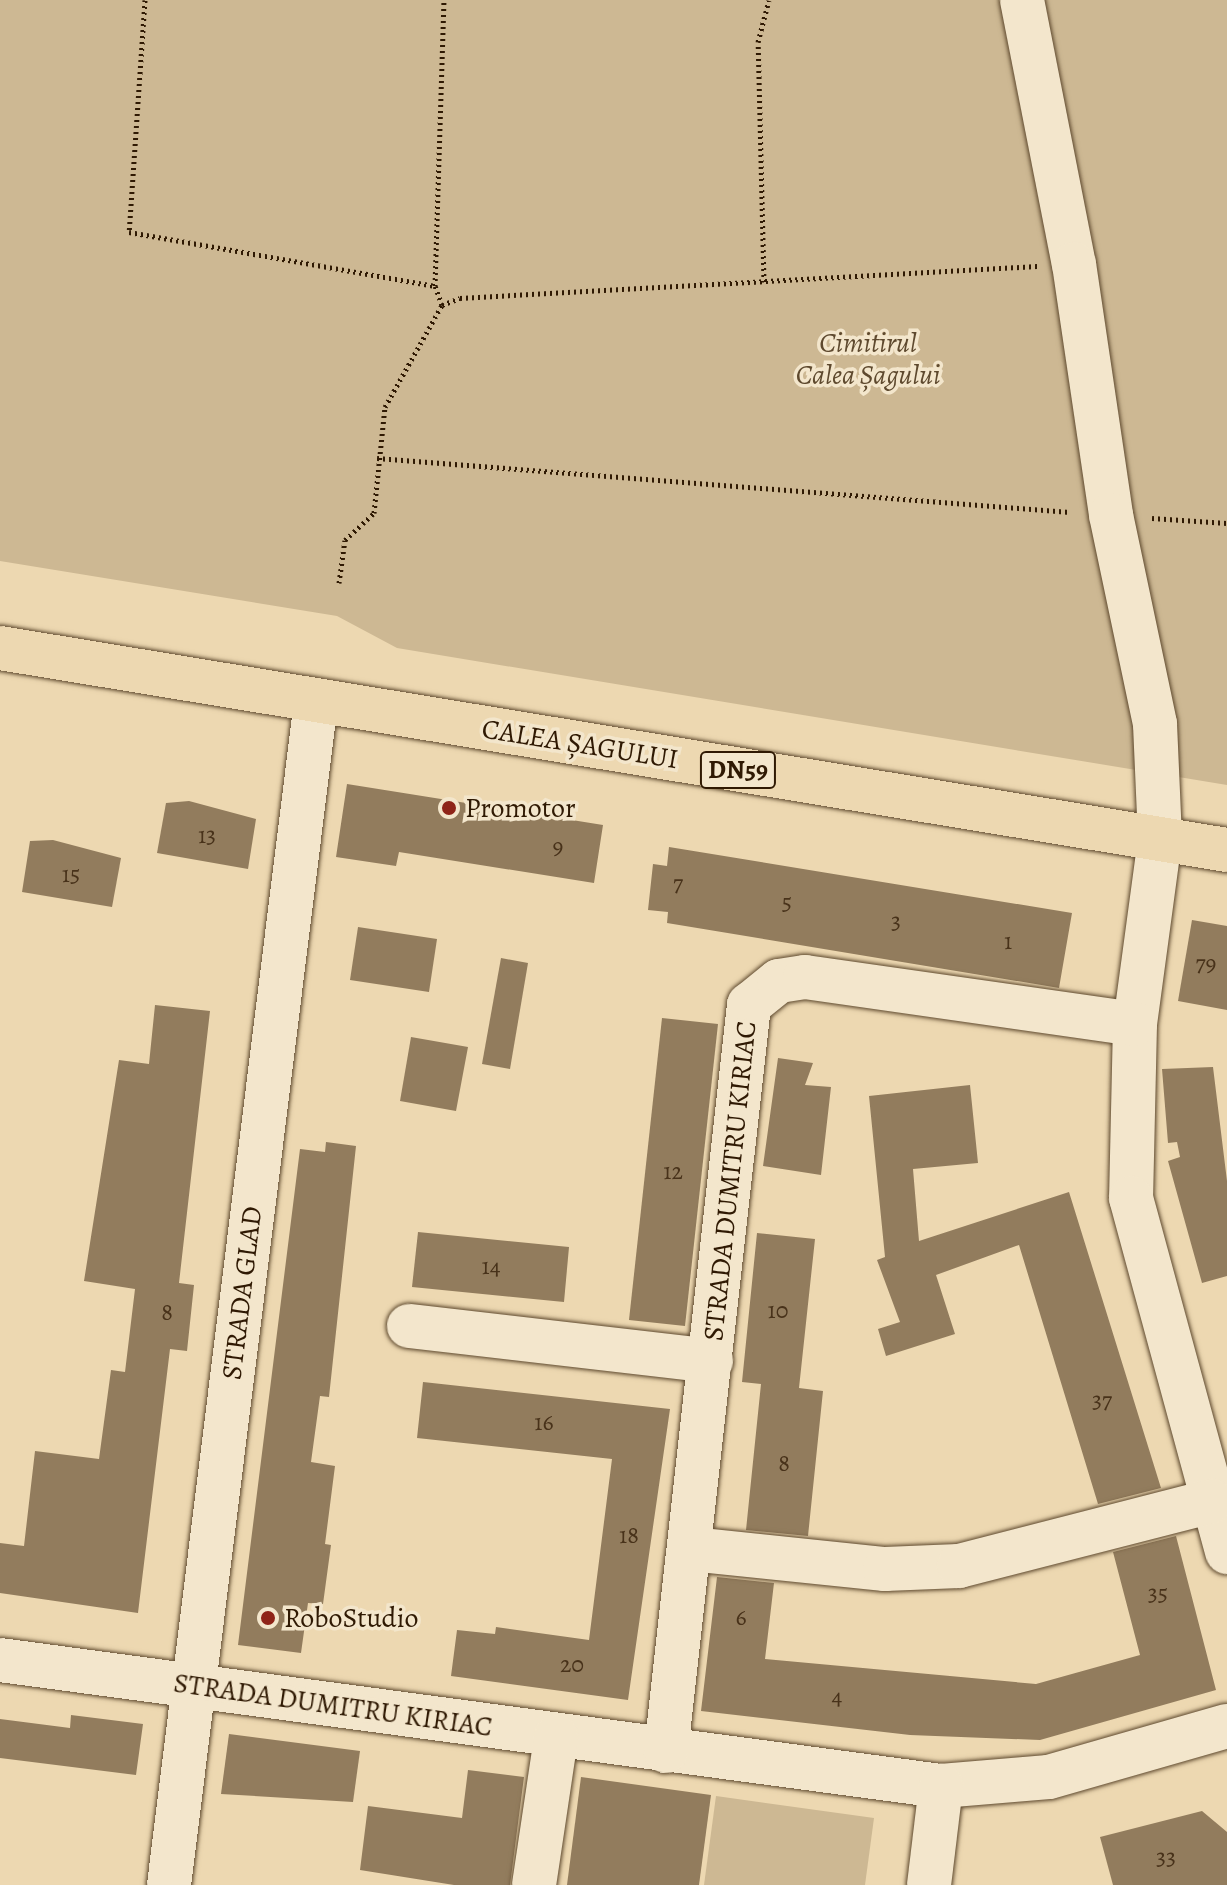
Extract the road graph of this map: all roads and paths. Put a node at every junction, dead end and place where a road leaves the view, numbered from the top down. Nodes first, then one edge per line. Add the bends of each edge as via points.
1 (145, 0) edge
2 (444, 0) edge
3 (769, 0) edge
4 (1022, 0) edge
5 (1074, 264) junction
6 (764, 282) junction
7 (435, 286) junction
8 (442, 305) junction
9 (377, 458) junction
10 (1111, 515) junction
11 (1227, 523) edge
12 (339, 583) dead end
13 (0, 648) edge
14 (316, 701) junction
15 (1160, 839) junction
16 (1227, 850) edge
17 (1135, 1024) junction
18 (409, 1326) dead end
19 (711, 1361) junction
20 (1212, 1501) junction
21 (691, 1549) junction
22 (1227, 1552) edge
23 (0, 1660) edge
24 (193, 1686) junction
25 (1227, 1726) edge
26 (556, 1737) junction
27 (666, 1751) junction
28 (941, 1786) junction
29 (169, 1885) edge
30 (534, 1885) edge
31 (929, 1885) edge

1 - 7 path via 129,232
2 - 7 path
3 - 6 path via 758,42
4 - 5 street
5 - 6 path
5 - 10 street
6 - 8 path via 460,298
7 - 8 path
8 - 9 path via 385,407
9 - 10 path
9 - 12 path via 374,513 345,540
10 - 11 path
10 - 15 street via 1155,724
13 - 14 main road, CALEA ȘAGULUI / DN59
14 - 15 main road, CALEA ȘAGULUI / DN59
14 - 24 street, STRADA GLAD
15 - 16 main road, DN59
15 - 17 street
17 - 19 street, STRADA DUMITRU KIRIAC via 805,977 779,981 749,1005
17 - 20 street via 1131,1198
18 - 19 street
19 - 21 street, STRADA DUMITRU KIRIAC
20 - 21 street via 959,1566 885,1569
20 - 22 street
21 - 27 street, STRADA DUMITRU KIRIAC
23 - 24 street, STRADA DUMITRU KIRIAC
24 - 26 street, STRADA DUMITRU KIRIAC
24 - 29 street, STRADA GLAD
25 - 28 street, STRADA DUMITRU KIRIAC via 1049,1777
26 - 27 street, STRADA DUMITRU KIRIAC
26 - 30 street
27 - 28 street, STRADA DUMITRU KIRIAC
28 - 31 street

